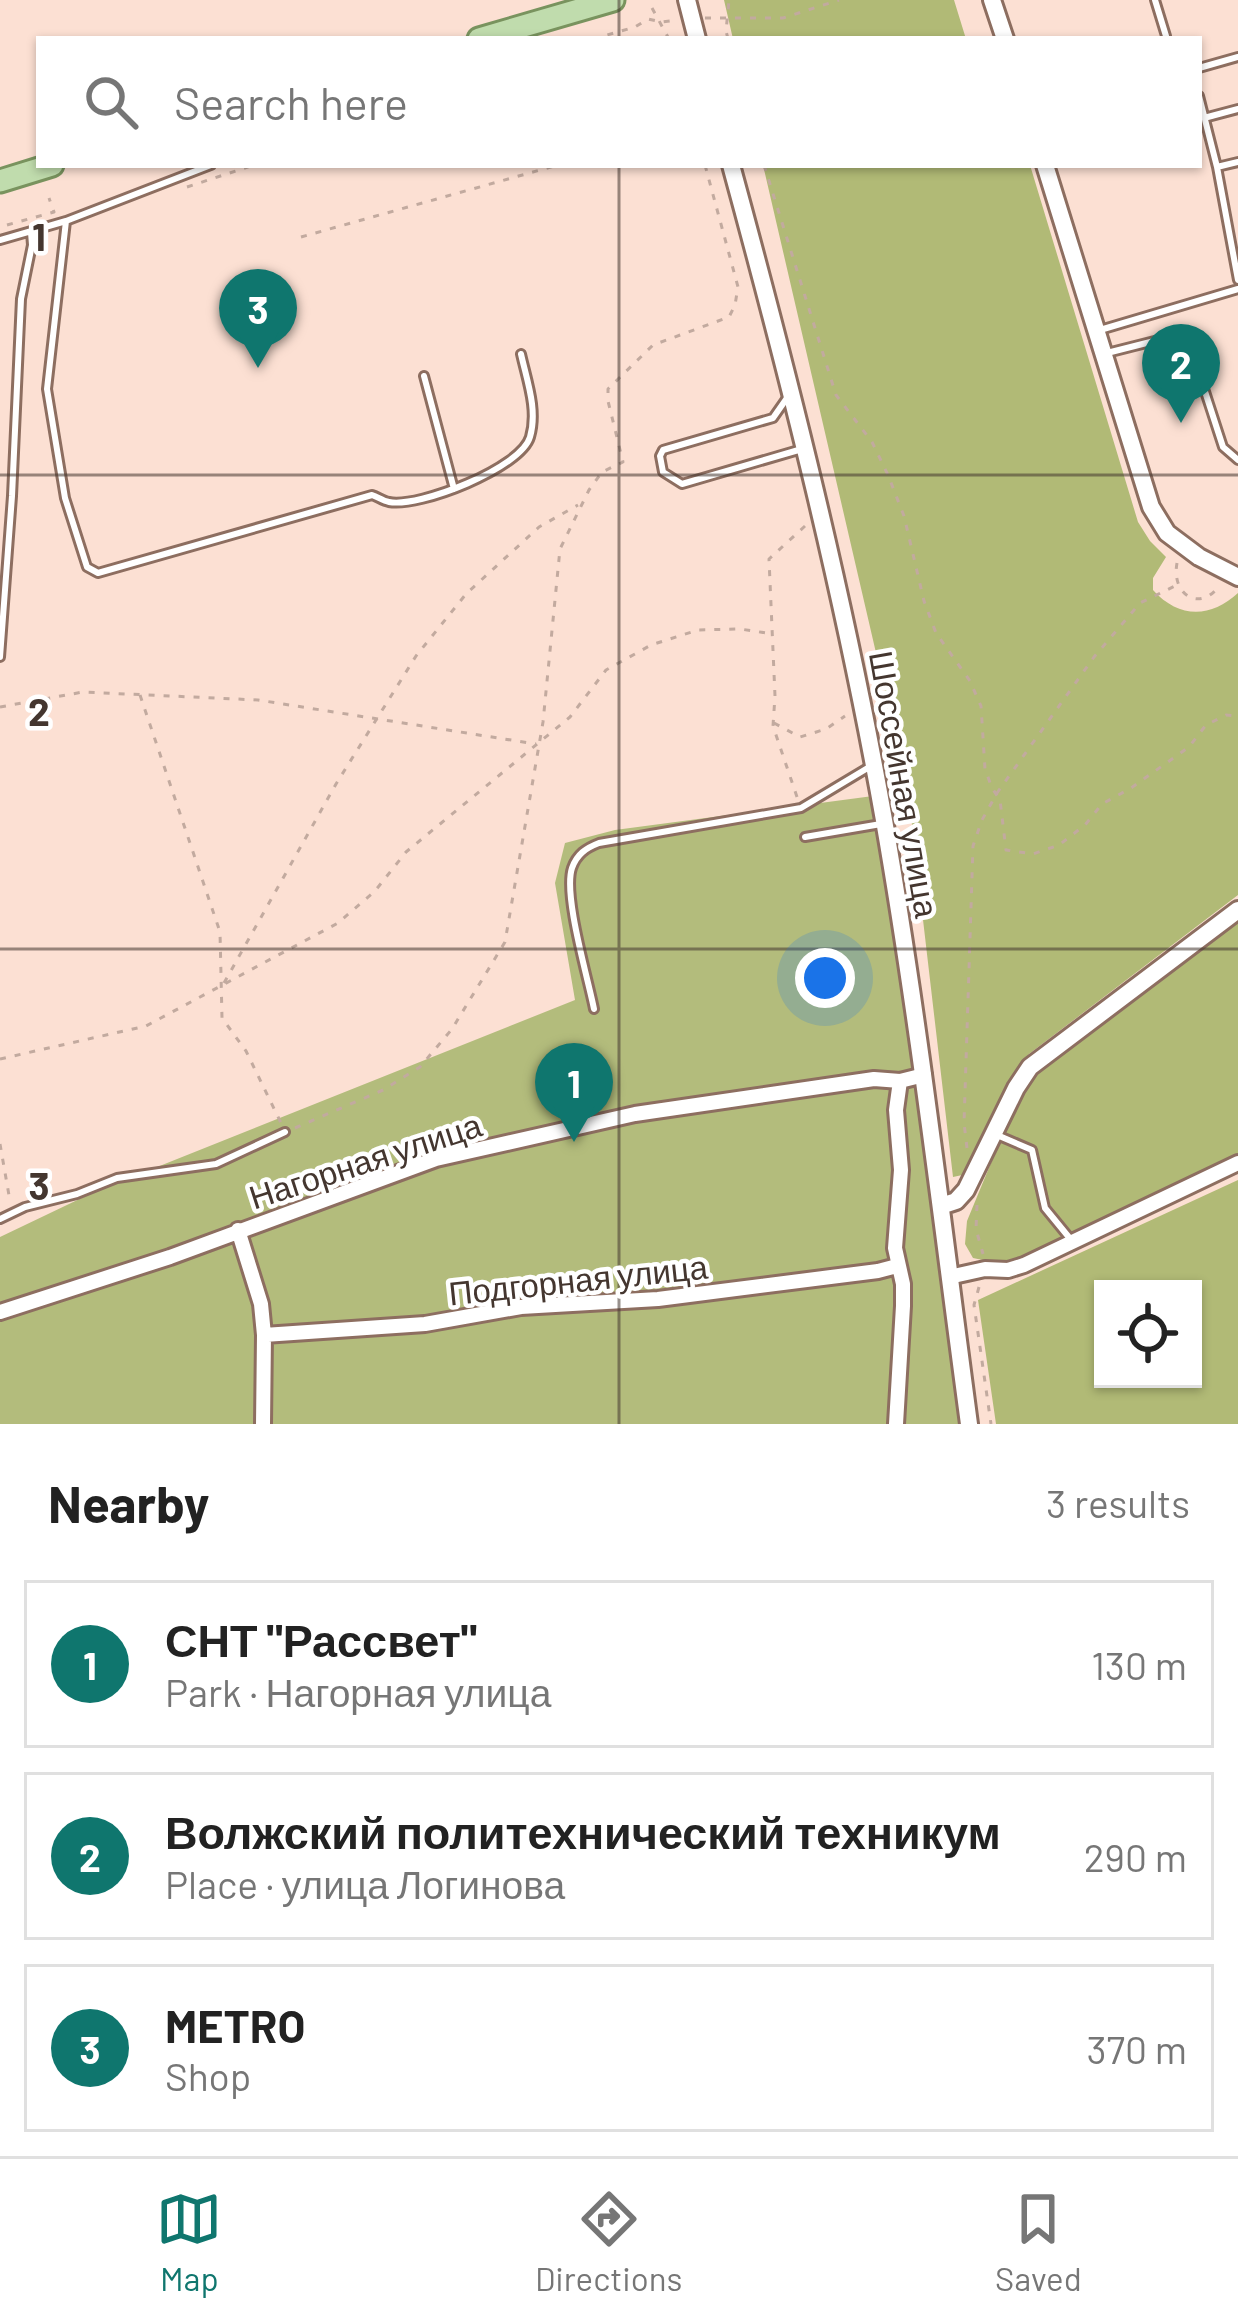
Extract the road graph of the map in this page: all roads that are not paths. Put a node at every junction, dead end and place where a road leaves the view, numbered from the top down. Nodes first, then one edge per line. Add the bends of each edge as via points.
1 (613, 0) edge
2 (989, 0) edge
3 (1154, 0) edge
4 (1004, 35) edge
5 (489, 36) edge
6 (1166, 36) edge
7 (1238, 57) edge
8 (1202, 67) edge
9 (1202, 109) edge
10 (1238, 109) edge
11 (1204, 118) junction
12 (1238, 162) edge
13 (1217, 167) junction
14 (42, 168) edge
15 (203, 168) edge
16 (732, 168) edge
17 (1046, 168) edge
18 (0, 181) edge
19 (66, 221) junction
20 (32, 232) junction
21 (0, 240) edge
22 (1238, 284) edge
23 (1096, 332) junction
24 (1104, 353) junction
25 (521, 354) dead end
26 (424, 376) dead end
27 (790, 389) junction
28 (803, 448) junction
29 (1238, 460) edge
30 (454, 489) junction
31 (1233, 582) edge
32 (0, 657) edge
33 (873, 764) junction
34 (884, 823) junction
35 (805, 837) dead end
36 (1238, 910) edge
37 (594, 1010) dead end
38 (924, 1076) junction
39 (900, 1081) junction
40 (285, 1132) road end
41 (994, 1134) junction
42 (1238, 1163) edge
43 (941, 1206) junction
44 (0, 1220) edge
45 (238, 1230) junction
46 (1072, 1241) junction
47 (897, 1266) junction
48 (949, 1277) junction
49 (0, 1312) edge
50 (264, 1335) junction
51 (263, 1424) edge
52 (896, 1424) edge
53 (969, 1424) edge

1 - 5 main road
2 - 4 street
3 - 6 lane
7 - 8 lane
9 - 11 lane
10 - 11 lane
11 - 13 lane
12 - 13 lane
13 - 22 lane
14 - 18 main road
15 - 19 lane
16 - 27 street, Шоссейная улица
17 - 23 street
19 - 20 lane
19 - 30 lane via 47,389 65,498 88,567 98,573 372,495 392,503
20 - 21 lane
20 - 32 lane
22 - 23 lane
23 - 24 street
24 - 29 lane via 1186,333 1223,447
24 - 31 street via 1151,507 1167,533
25 - 30 lane via 533,414 526,446 505,466
26 - 30 lane
27 - 28 street, Шоссейная улица
27 - 28 lane via 773,418 663,450 661,464 682,484
28 - 33 street, Шоссейная улица
33 - 34 street, Шоссейная улица
33 - 37 lane via 801,808 584,849 568,884
34 - 35 lane
34 - 38 street, Шоссейная улица
36 - 41 street via 1037,1060
38 - 39 street, Нагорная улица
38 - 43 street, Шоссейная улица
39 - 45 street, Нагорная улица via 585,1123 436,1159
39 - 47 street
40 - 44 lane via 216,1164 117,1178
41 - 43 street via 961,1197
41 - 46 lane via 1032,1150 1045,1208
42 - 46 street
43 - 48 street, Шоссейная улица
45 - 49 street, Нагорная улица
45 - 50 street
46 - 48 street via 1009,1270
47 - 50 street, Подгорная улица via 658,1299
47 - 52 street via 903,1306
48 - 53 street, Шоссейная улица
50 - 51 street

